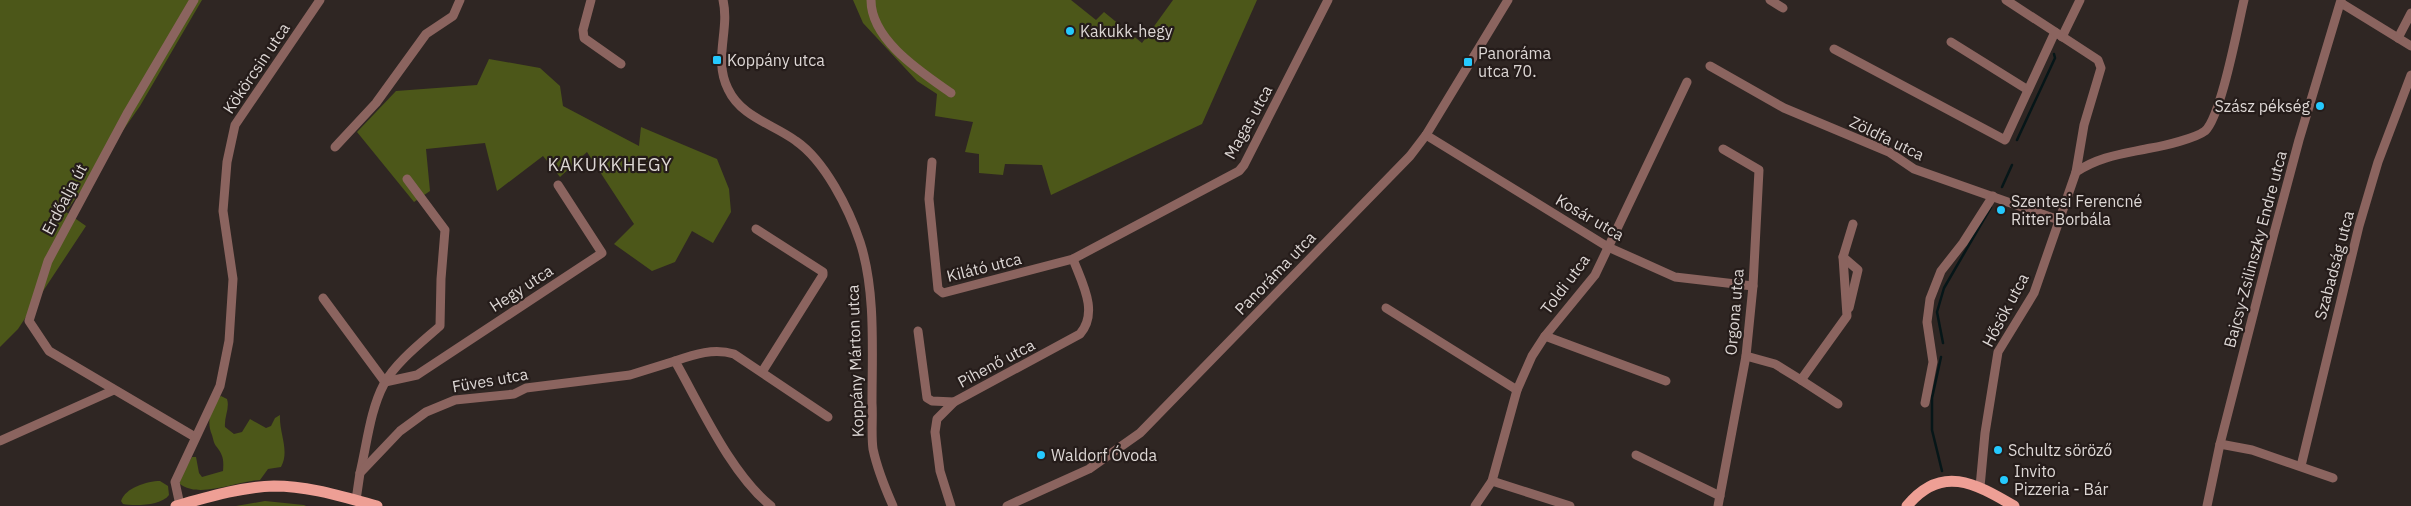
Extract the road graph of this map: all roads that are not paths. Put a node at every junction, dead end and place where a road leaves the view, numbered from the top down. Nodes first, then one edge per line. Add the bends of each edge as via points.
1 (194, 0) edge
2 (320, 0) edge
3 (458, 0) edge
4 (591, 0) edge
5 (723, 0) edge
6 (871, 0) edge
7 (1328, 0) edge
8 (1508, 0) edge
9 (1770, 0) edge
10 (2006, 0) edge
11 (2080, 0) edge
12 (2244, 0) edge
13 (2341, 1) edge
14 (1783, 8) dead end
15 (2411, 13) edge
16 (2058, 34) junction
17 (2398, 38) junction
18 (1950, 42) dead end
19 (2411, 46) edge
20 (1834, 49) dead end
21 (621, 64) dead end
22 (1710, 66) dead end
23 (2411, 75) edge
24 (1687, 82) dead end
25 (2028, 90) junction
26 (951, 93) dead end
27 (1426, 135) junction
28 (334, 147) dead end
29 (1723, 149) dead end
30 (932, 162) dead end
31 (2076, 172) junction
32 (407, 179) dead end
33 (558, 185) dead end
34 (1993, 196) junction
35 (2059, 220) junction
36 (1854, 224) dead end
37 (756, 229) dead end
38 (1608, 247) junction
39 (1843, 257) junction
40 (1073, 259) junction
41 (1753, 286) junction
42 (323, 298) dead end
43 (1386, 308) dead end
44 (1847, 316) junction
45 (918, 331) dead end
46 (1544, 336) junction
47 (1746, 356) junction
48 (676, 361) junction
49 (762, 372) junction
50 (1801, 380) junction
51 (1666, 381) dead end
52 (385, 382) junction
53 (114, 390) junction
54 (1517, 390) junction
55 (954, 402) junction
56 (1925, 403) dead end
57 (1838, 404) dead end
58 (828, 417) dead end
59 (195, 437) junction
60 (0, 441) edge
61 (2220, 444) junction
62 (1636, 455) dead end
63 (2301, 466) junction
64 (360, 473) junction
65 (2333, 478) dead end
66 (1492, 481) junction
67 (1980, 487) junction
68 (1720, 496) junction
69 (356, 500) junction
70 (178, 505) edge
71 (377, 506) edge
72 (771, 506) edge
73 (893, 506) edge
74 (951, 506) edge
75 (1007, 506) edge
76 (1475, 506) edge
77 (1570, 506) edge
78 (1718, 506) edge
79 (1907, 506) edge
80 (2014, 506) edge
81 (2206, 506) edge

1 - 53 street, Erdőalja út via 128,112 48,261 29,321 49,351
2 - 59 street, Kökörcsin utca via 235,125 227,162 223,211 233,279 229,340 220,386
3 - 28 street via 453,16 426,34 376,103
4 - 21 street via 584,38
5 - 73 street, Koppány Márton utca via 720,68 728,90 739,106 811,154 824,170 852,221 860,243 867,269 871,322 873,448
6 - 26 street via 871,14 892,45 912,65
7 - 40 street, Magas utca via 1244,166
8 - 27 street, Panoráma utca
9 - 14 street
10 - 16 street, Hősök utca
11 - 16 street
12 - 31 street via 2209,127 2203,133 2157,147 2093,161
13 - 17 street
13 - 61 street, Bajcsy-Zsilinszky Endre utca via 2299,140
15 - 17 street
16 - 25 street
16 - 31 street, Hősök utca via 2098,60 2101,68 2084,125
17 - 19 street
18 - 25 street
20 - 25 street via 2005,140
22 - 34 street, Zöldfa utca via 1784,108 1889,152 1914,169
23 - 63 street, Szabadság utca via 2378,162 2359,226
24 - 38 street, Toldi utca
27 - 38 street, Kosár utca
27 - 75 street, Panoráma utca via 1410,156 1140,433 1089,469
29 - 41 street, Orgona utca via 1758,170
30 - 40 street, Kilátó utca via 929,199 938,289 943,293
31 - 35 street, Hősök utca
32 - 52 street via 445,230 440,326
33 - 52 street, Hegy utca via 602,253 417,375
34 - 35 street, Zöldfa utca
34 - 56 street via 1941,271 1930,299 1927,322 1933,362
35 - 67 street, Hősök utca via 2034,293 1998,352
36 - 39 street
37 - 49 street via 823,275
38 - 41 street, Kosár utca via 1675,277
38 - 46 street, Toldi utca via 1595,274
39 - 44 street
39 - 44 street via 1858,270
40 - 55 street, Pihenő utca via 1087,295 1088,326 1080,334
41 - 47 street, Orgona utca
42 - 52 street
43 - 54 street
44 - 50 street
45 - 55 street via 926,398
46 - 51 street
46 - 54 street, Toldi utca
47 - 50 street via 1775,364
47 - 68 street, Orgona utca
48 - 49 street, Füves utca via 718,351 734,354
48 - 64 street, Füves utca via 630,375 454,400 426,412 400,431
48 - 72 street via 742,476
49 - 58 street
50 - 57 street
52 - 64 street via 376,400
53 - 59 street, Erdőalja út
53 - 60 street
54 - 66 street, Toldi utca
55 - 74 street, Pihenő utca via 937,420 935,432 940,471
59 - 70 street, Kökörcsin utca via 175,482
61 - 63 street via 2252,450
61 - 81 street, Bajcsy-Zsilinszky Endre utca
62 - 68 street
63 - 65 street
64 - 69 street
66 - 76 street, Toldi utca
66 - 77 street
67 - 79 main road via 1958,481 1939,482 1926,488
67 - 80 main road
68 - 78 street, Orgona utca
69 - 70 main road via 314,490 276,486 240,490
69 - 71 main road

